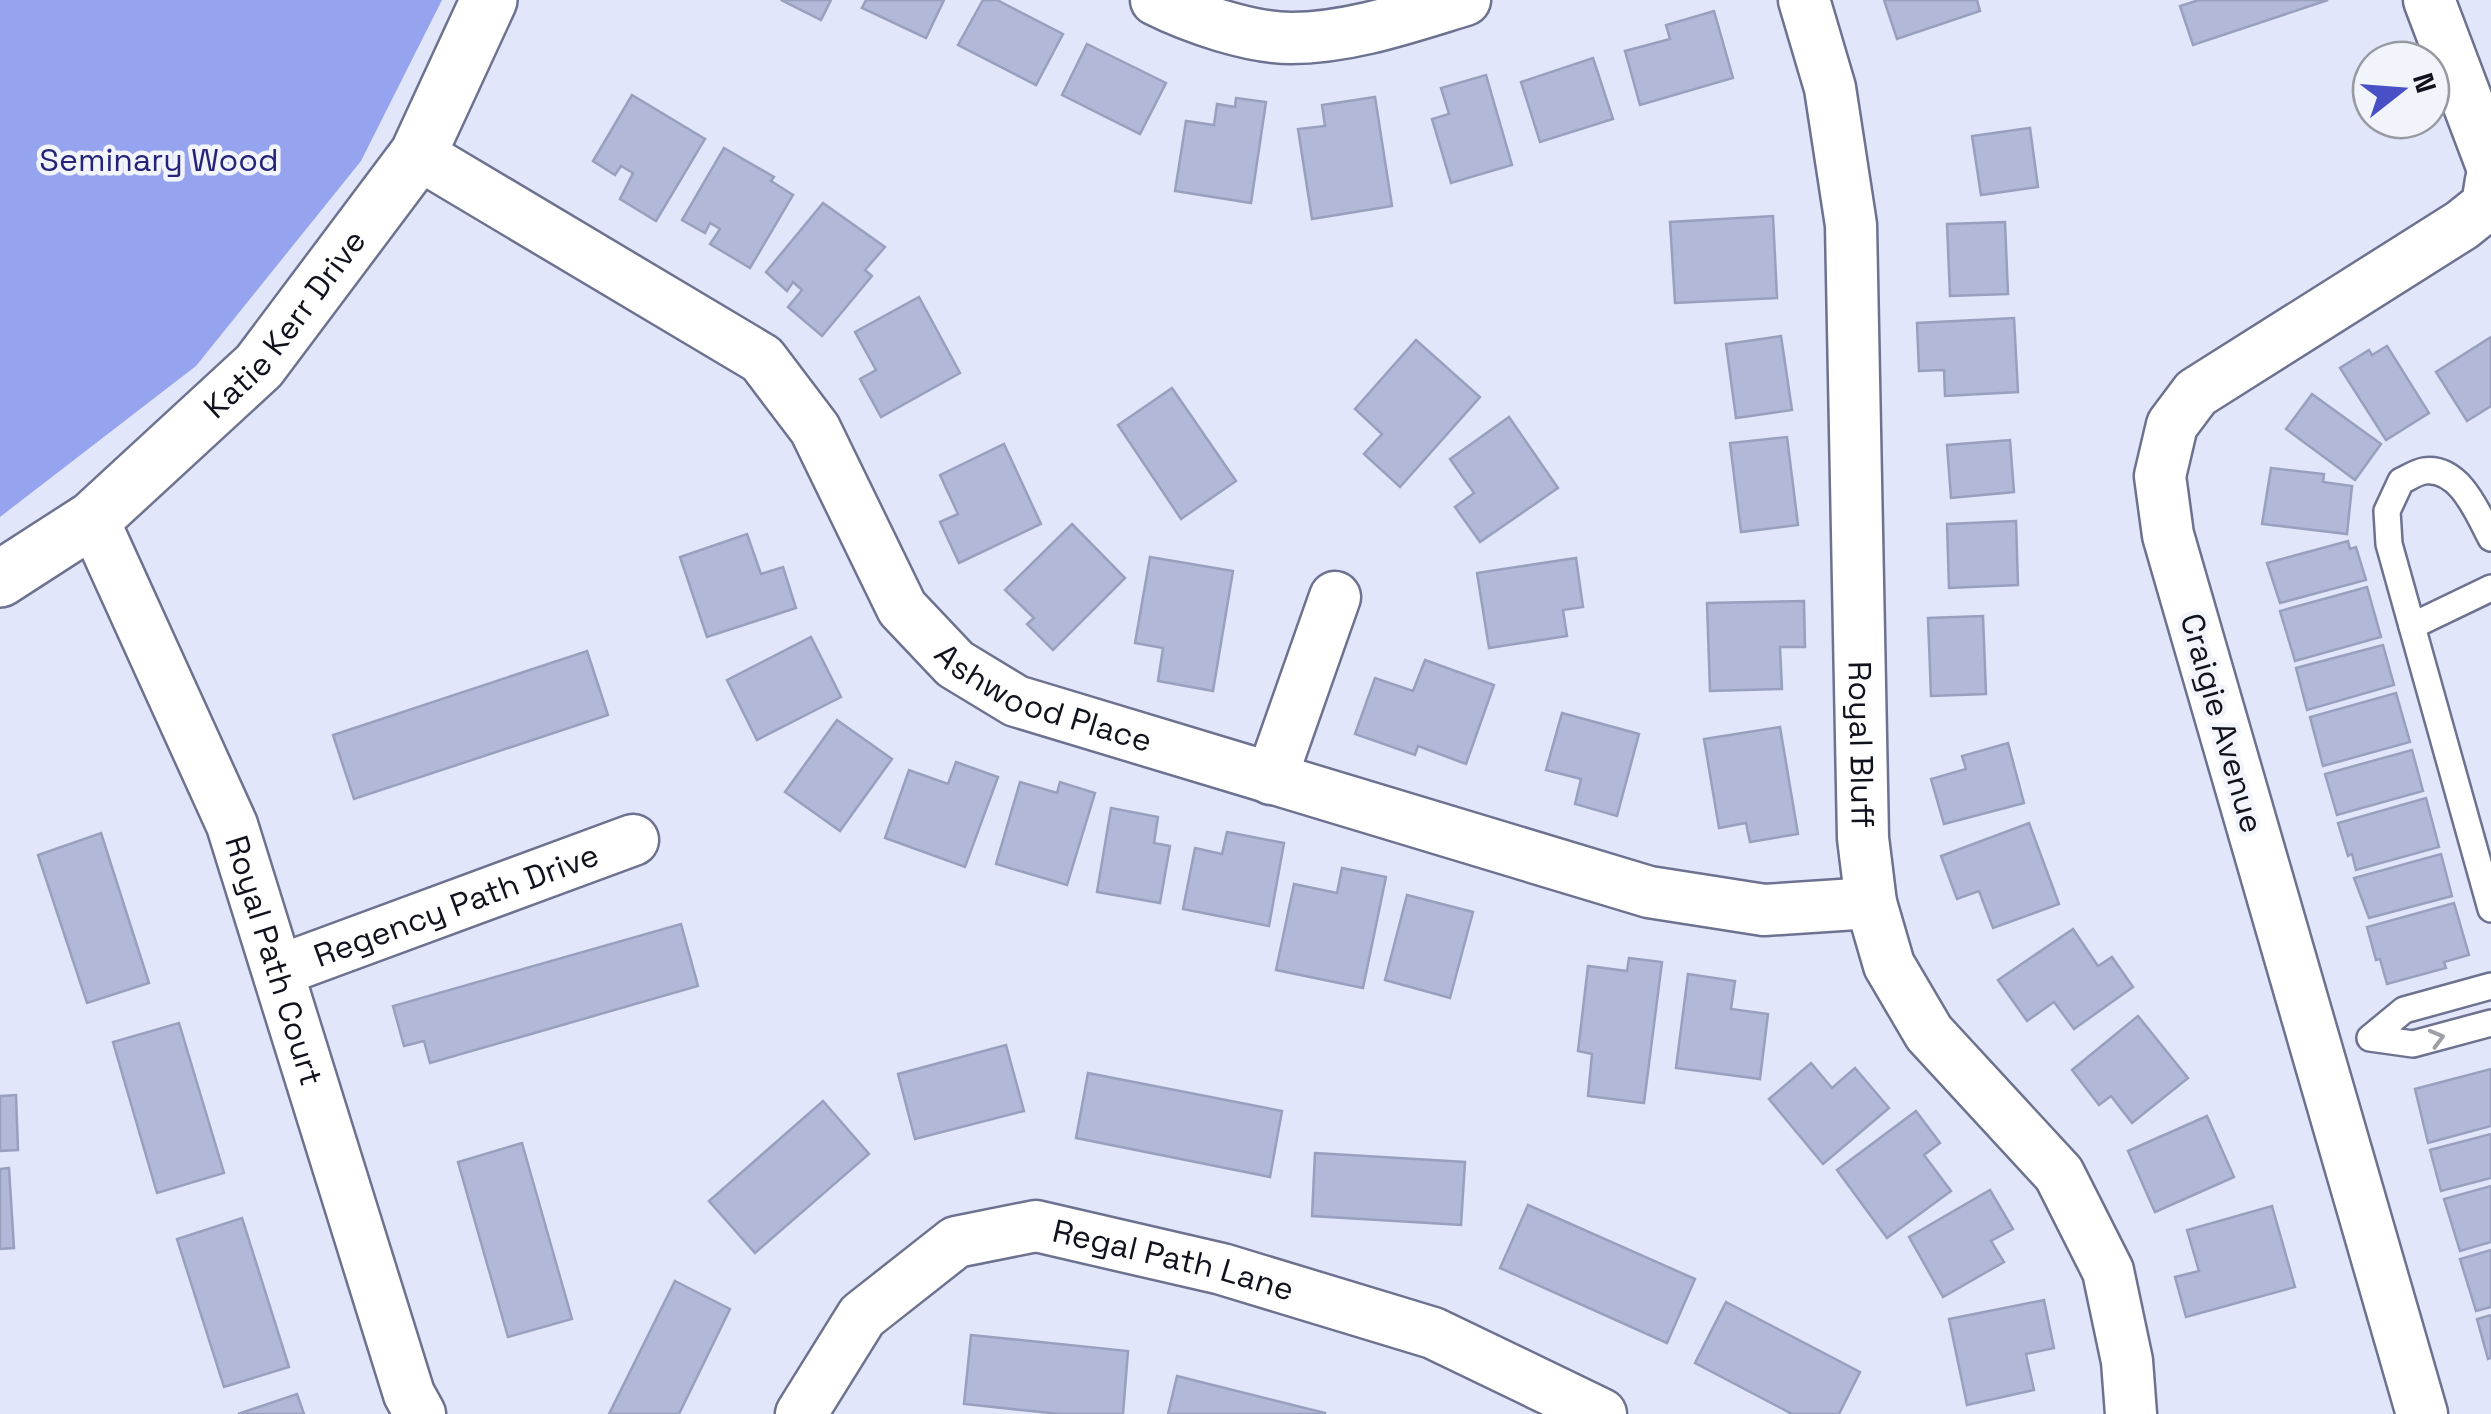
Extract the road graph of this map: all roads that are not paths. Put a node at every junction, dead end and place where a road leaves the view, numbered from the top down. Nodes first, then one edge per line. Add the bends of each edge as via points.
1 (489, 0) edge
2 (1156, 0) edge
3 (1466, 0) edge
4 (1804, 0) edge
5 (2430, 0) edge
6 (418, 154) junction
7 (2491, 164) edge
8 (2491, 180) edge
9 (93, 519) junction
10 (2491, 538) edge
11 (0, 579) edge
12 (2491, 588) edge
13 (1335, 597) dead end
14 (2412, 626) junction
15 (1271, 779) junction
16 (633, 840) dead end
17 (1871, 903) junction
18 (2491, 909) edge
19 (278, 970) junction
20 (2491, 986) edge
21 (2491, 1023) edge
22 (2370, 1038) junction
23 (2318, 1052) junction
24 (420, 1414) edge
25 (802, 1414) edge
26 (1601, 1414) edge
27 (2130, 1414) edge
28 (2422, 1414) edge

1 - 6 street, Katie Kerr Drive
2 - 3 street via 1198,20 1289,38 1376,26
4 - 17 street, Royal Bluff via 1830,88 1851,225 1863,838
5 - 7 street
6 - 9 street, Katie Kerr Drive via 258,366
6 - 15 street, Ashwood Place via 762,359 815,429 902,608 955,664 1016,701
8 - 23 street, Craigie Avenue via 2486,205 2462,225 2196,393 2172,425 2160,476 2168,536
9 - 11 street, Katie Kerr Drive
9 - 19 street, Royal Path Court via 232,825
10 - 14 lane via 2465,492 2447,476 2426,470 2401,481 2387,511 2388,544
12 - 14 lane
13 - 15 street
14 - 18 lane
15 - 17 street, Ashwood Place via 1649,892 1764,910
16 - 19 street, Regency Path Drive
17 - 27 street, Royal Bluff via 1889,965 1929,1033 2059,1174 2108,1270
19 - 24 street, Royal Path Court
20 - 22 lane via 2404,1010
22 -> 21 lane via 2414,1044
22 - 23 lane
23 - 28 street, Craigie Avenue
25 - 26 street, Regal Path Lane via 862,1316 956,1242 1036,1226 1222,1269 1433,1333

